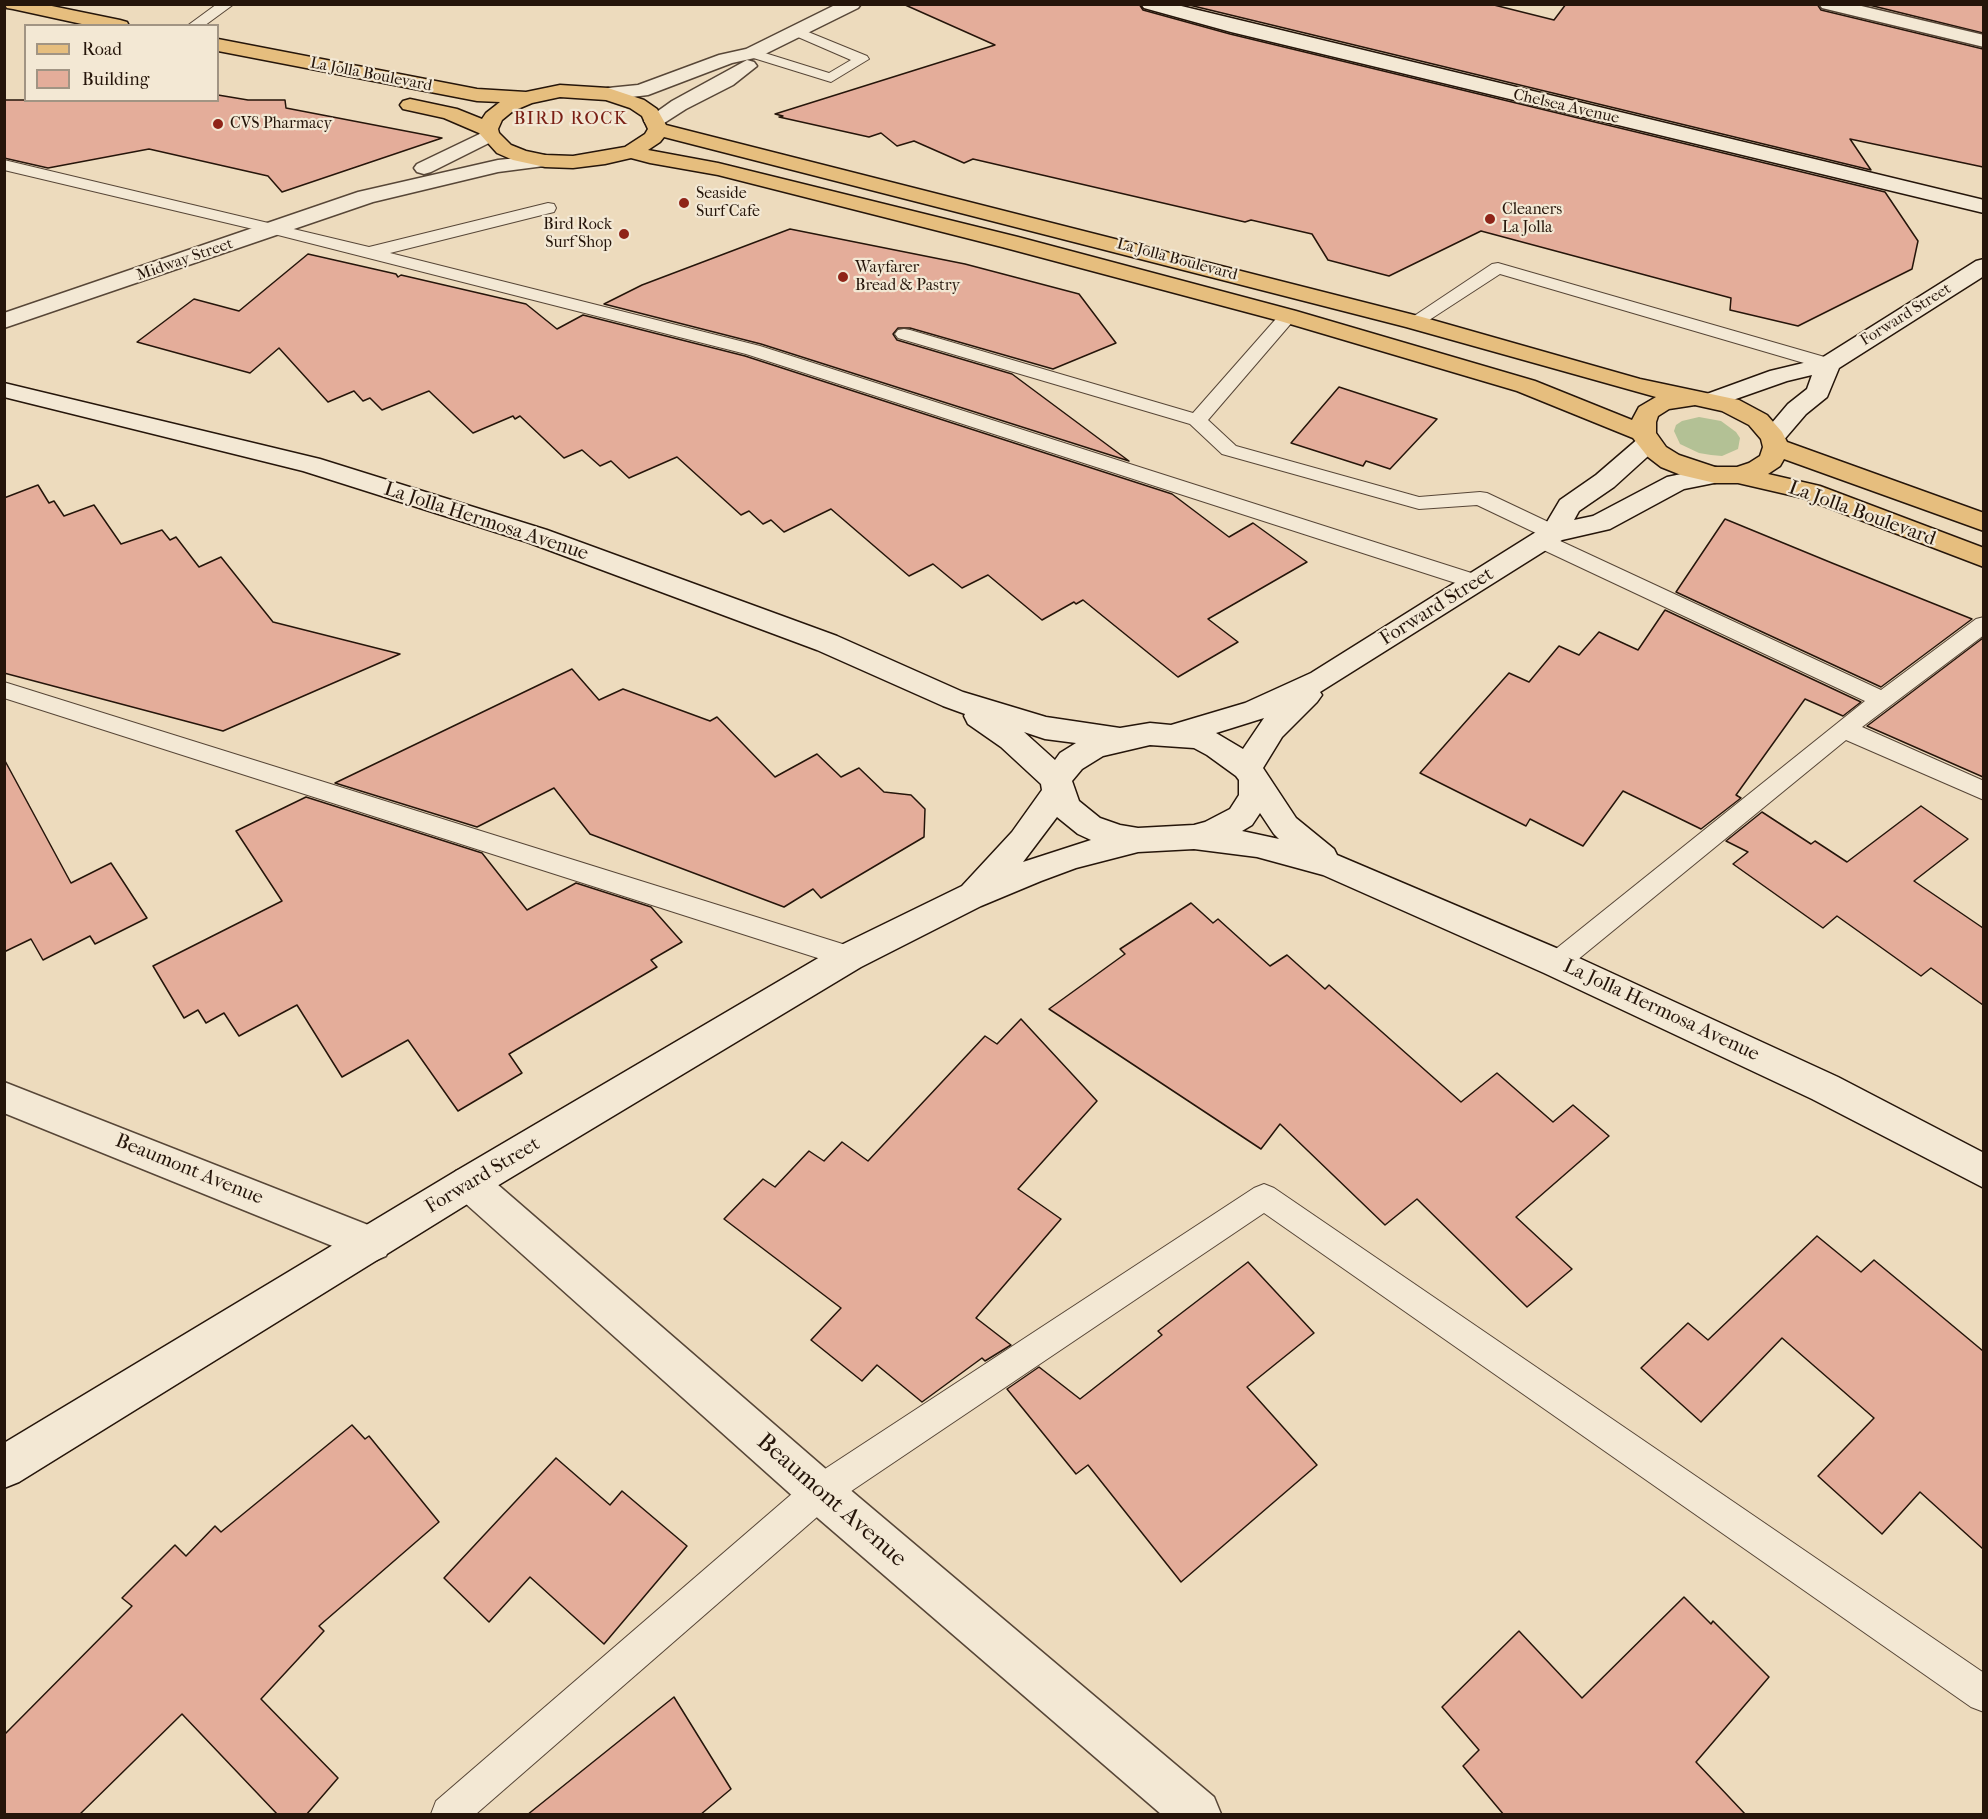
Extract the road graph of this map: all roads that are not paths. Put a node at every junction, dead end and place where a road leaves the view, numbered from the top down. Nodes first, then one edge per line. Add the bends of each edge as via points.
1 (13, 4) edge
2 (227, 4) edge
3 (852, 4) edge
4 (1150, 4) edge
5 (1827, 4) edge
6 (110, 24) edge
7 (197, 24) edge
8 (796, 31) junction
9 (1983, 41) edge
10 (219, 45) edge
11 (752, 53) junction
12 (608, 94) junction
13 (526, 98) junction
14 (396, 102) dead end
15 (656, 125) junction
16 (489, 132) junction
17 (632, 151) junction
18 (545, 161) junction
19 (4, 165) edge
20 (366, 197) junction
21 (1983, 207) edge
22 (548, 208) dead end
23 (276, 229) junction
24 (369, 252) junction
25 (1983, 266) edge
26 (1288, 316) junction
27 (4, 321) edge
28 (1414, 322) junction
29 (904, 334) dead end
30 (1828, 364) junction
31 (4, 390) edge
32 (1704, 399) junction
33 (1197, 420) junction
34 (1646, 438) junction
35 (1774, 442) junction
36 (1726, 475) junction
37 (1983, 523) edge
38 (1548, 537) junction
39 (1983, 558) edge
40 (1476, 582) junction
41 (1983, 624) edge
42 (1321, 681) junction
43 (4, 690) edge
44 (953, 699) junction
45 (1882, 700) junction
46 (1844, 729) junction
47 (1177, 734) junction
48 (1120, 739) junction
49 (1251, 774) junction
50 (1057, 785) junction
51 (1983, 791) edge
52 (1194, 837) junction
53 (1138, 840) junction
54 (1331, 865) junction
55 (969, 897) junction
56 (849, 957) junction
57 (1556, 963) junction
58 (4, 1097) edge
59 (1983, 1172) edge
60 (470, 1183) junction
61 (372, 1244) junction
62 (4, 1467) edge
63 (819, 1492) junction
64 (1983, 1694) edge
65 (449, 1815) edge
66 (1197, 1815) edge

1 - 6 main road
2 - 7 lane
3 - 8 street
4 - 21 street, Chelsea Avenue
5 - 9 street
8 - 11 street
8 - 11 lane via 862,59 831,78
10 - 13 main road, La Jolla Boulevard via 465,93
11 - 12 street via 726,58 641,91
11 - 15 street via 746,67 679,105
12 - 13 main road via 560,92
12 - 15 main road via 637,104 650,113
13 - 16 main road via 493,117
14 - 16 main road, La Jolla Boulevard via 450,113
15 - 17 main road via 653,138
15 - 28 main road, La Jolla Boulevard via 726,148
16 - 18 main road, La Jolla Boulevard via 504,149
16 - 20 street, Midway Street via 454,155 390,181
17 - 18 main road, La Jolla Boulevard via 573,162
17 - 26 main road, La Jolla Boulevard via 999,239
18 - 20 street, Midway Street via 498,166
19 - 23 lane
20 - 23 street, Midway Street
22 - 24 lane
23 - 24 lane
23 - 27 street, Midway Street
24 - 40 lane via 753,350
25 - 30 street, Forward Street
26 - 33 lane
26 - 34 main road, La Jolla Boulevard via 1526,386
28 - 30 lane via 1498,268
28 - 32 main road, La Jolla Boulevard via 1636,386
29 - 33 lane
30 - 32 street, Forward Street
30 - 35 street via 1818,392 1797,409
31 - 44 street, La Jolla Hermosa Avenue via 311,465 537,536 826,643
32 - 34 main road via 1676,399 1648,412 1643,422
32 - 35 main road, La Jolla Boulevard via 1745,411 1767,428
33 - 38 lane via 1229,450 1419,502 1480,498
34 - 36 main road, La Jolla Boulevard via 1670,461
34 - 38 street, Forward Street via 1605,481 1569,506
35 - 36 main road via 1771,460 1758,470
35 - 37 main road, La Jolla Boulevard
36 - 38 street, Forward Street via 1676,483 1601,523
36 - 39 main road, La Jolla Boulevard via 1811,492
38 - 40 street, Forward Street
38 - 45 lane
40 - 42 street, Forward Street
41 - 45 lane
42 - 47 street, Forward Street via 1256,710
42 - 49 street, Forward Street via 1271,729
43 - 56 lane
44 - 48 street, La Jolla Hermosa Avenue via 1045,728
44 - 50 street, La Jolla Hermosa Avenue via 1012,739
45 - 46 lane
46 - 51 lane
46 - 57 lane
47 - 48 street
47 - 49 street via 1218,747
48 - 50 street, Forward Street via 1078,757
49 - 52 street, Forward Street via 1255,796 1240,817
49 - 54 street, La Jolla Hermosa Avenue via 1285,826
50 - 53 street, La Jolla Hermosa Avenue via 1068,809 1089,826 1116,837
50 - 55 street, Forward Street via 1023,841
52 - 53 street
52 - 54 street, La Jolla Hermosa Avenue via 1257,845
53 - 55 street, Forward Street via 1071,857
54 - 57 street, La Jolla Hermosa Avenue
55 - 56 street, Forward Street
56 - 60 street, Forward Street
57 - 59 street, La Jolla Hermosa Avenue via 1825,1088
58 - 61 street, Beaumont Avenue
60 - 61 street, Forward Street
60 - 63 street, Beaumont Avenue
61 - 62 street, Forward Street
63 - 64 lane via 1264,1197
63 - 65 lane
63 - 66 street, Beaumont Avenue

